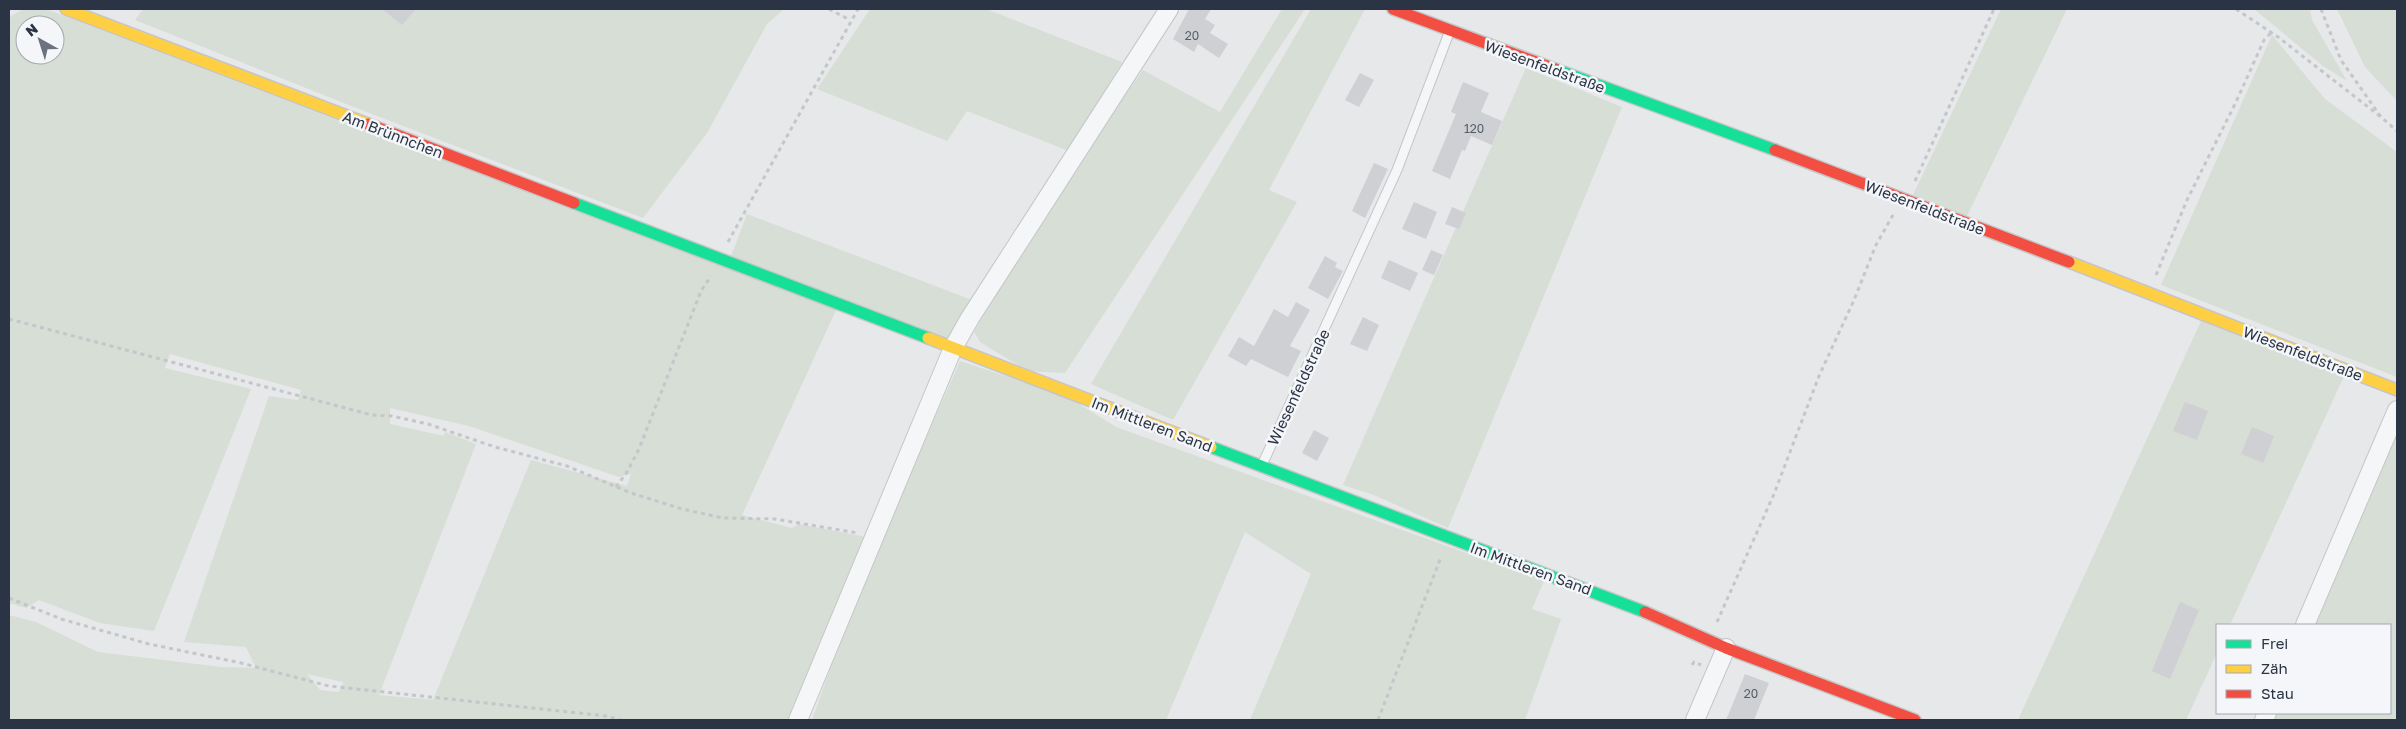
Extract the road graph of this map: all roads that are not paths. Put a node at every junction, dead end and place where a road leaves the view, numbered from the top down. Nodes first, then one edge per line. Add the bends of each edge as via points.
1 (66, 9) edge
2 (1169, 9) edge
3 (1393, 9) edge
4 (1450, 31) junction
5 (953, 348) junction
6 (2397, 390) edge
7 (2397, 410) edge
8 (1262, 466) junction
9 (2305, 624) edge
10 (1726, 648) junction
11 (798, 720) edge
12 (1695, 720) edge
13 (1915, 720) edge

1 - 5 street, Am Brünnchen
2 - 5 street
3 - 4 street, Wiesenfeldstraße
4 - 6 street, Wiesenfeldstraße via 1906,199
4 - 8 lane, Wiesenfeldstraße via 1397,170
5 - 8 street, Im Mittleren Sand
5 - 11 street
7 - 9 street
8 - 10 street, Im Mittleren Sand via 1636,607
10 - 12 street
10 - 13 street, Im Mittleren Sand

